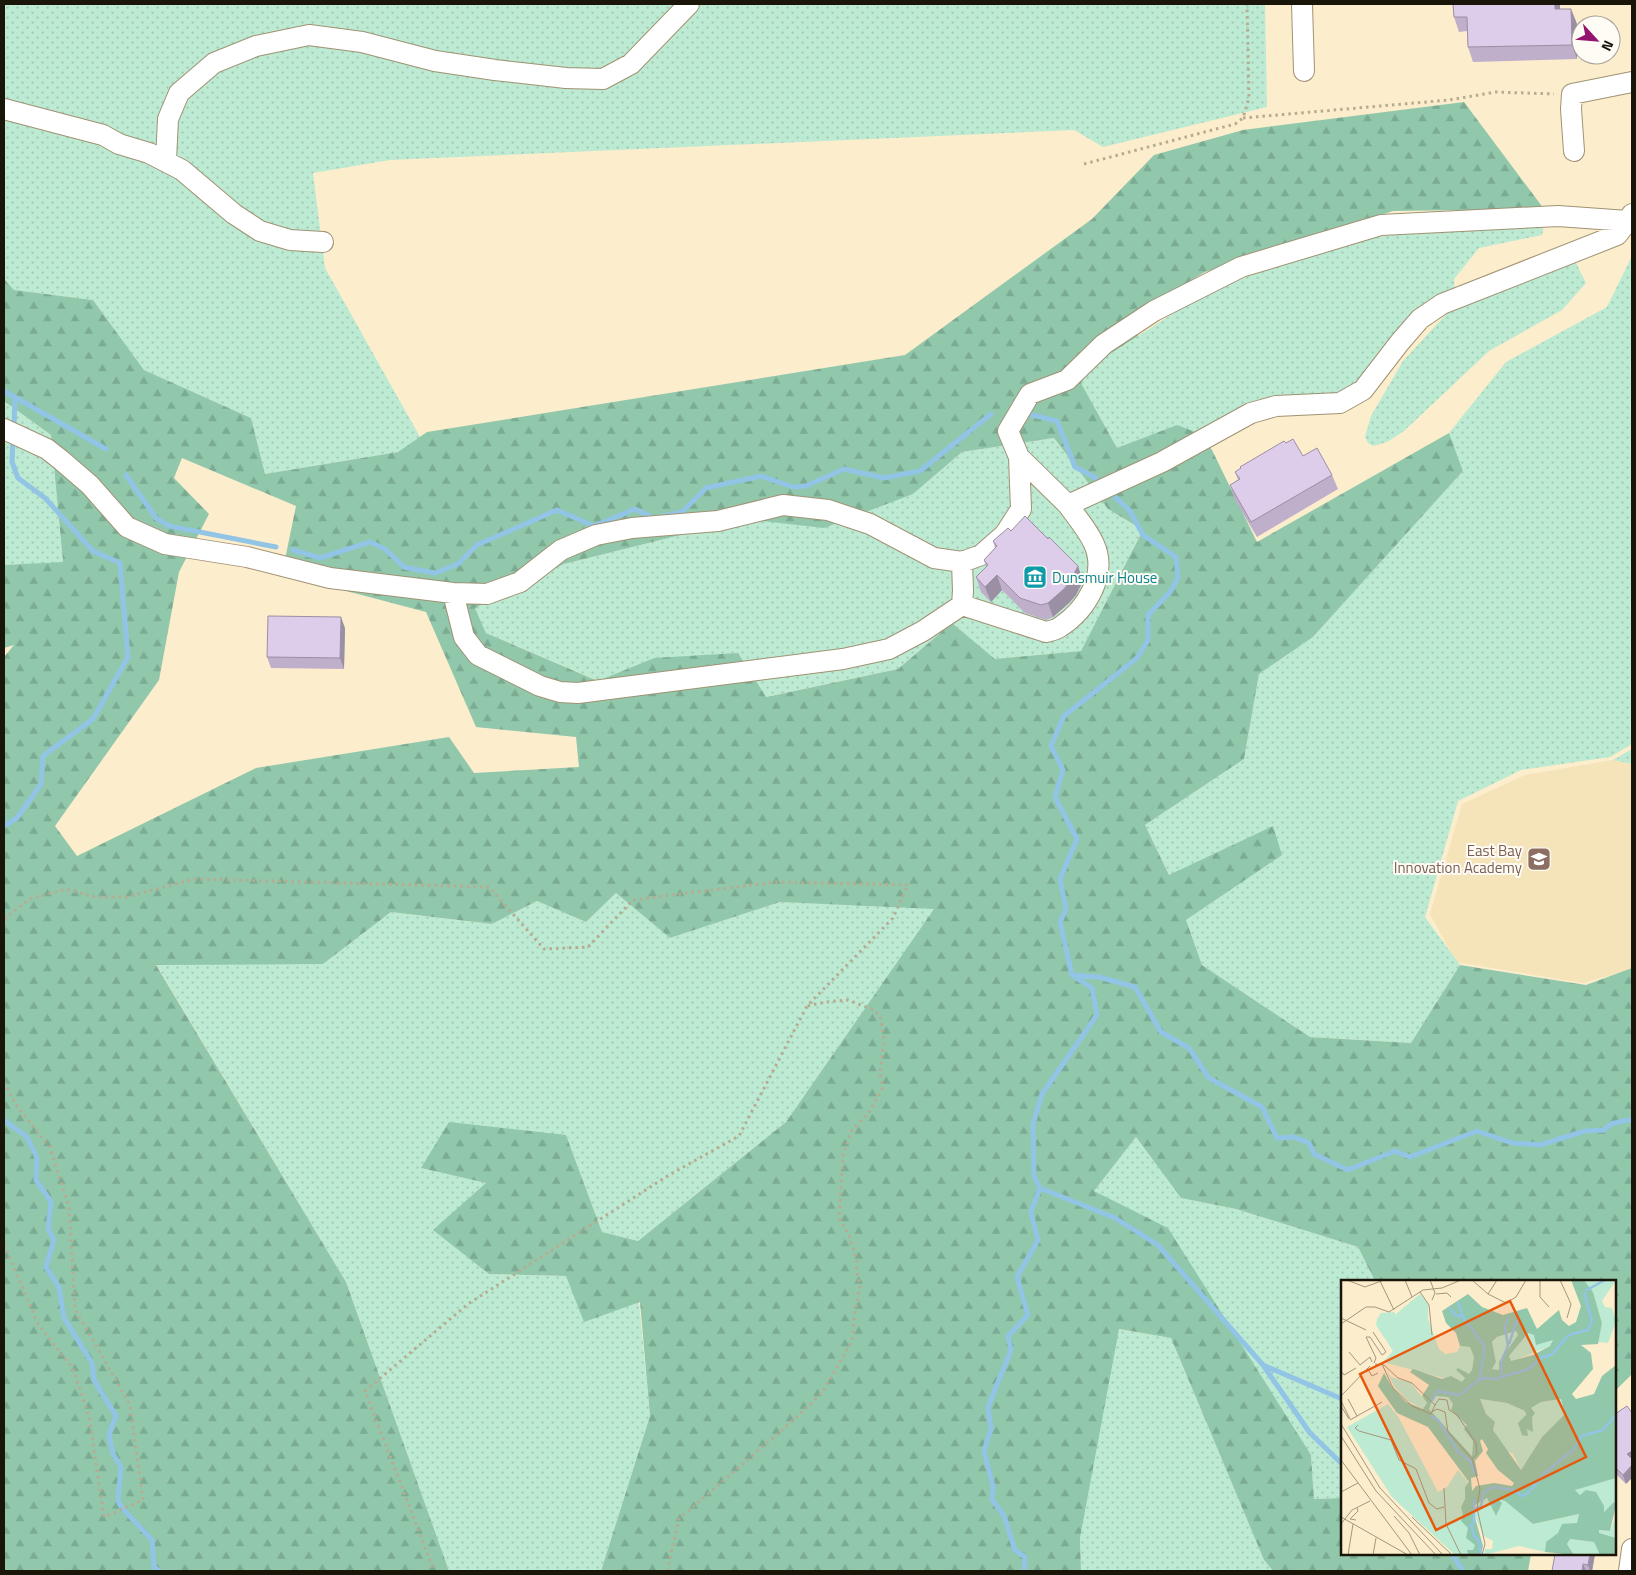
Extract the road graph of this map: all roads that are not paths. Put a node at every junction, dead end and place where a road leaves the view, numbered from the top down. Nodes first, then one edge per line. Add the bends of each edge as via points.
1 (689, 4) edge
2 (1302, 4) edge
3 (1304, 71) dead end
4 (1632, 82) edge
5 (4, 109) edge
6 (1574, 151) dead end
7 (166, 160) junction
8 (1630, 218) edge
9 (323, 242) dead end
10 (10, 431) edge
11 (1019, 456) junction
12 (1068, 505) junction
13 (962, 562) junction
14 (453, 593) junction
15 (962, 605) junction
16 (1632, 1549) edge
17 (1629, 1571) edge

1 - 7 street via 631,64 603,79 495,70 435,61 362,42 309,35 256,46 214,63 179,93 168,119
2 - 3 street
4 - 6 street via 1572,94
5 - 7 street via 103,135
7 - 9 street via 260,231 290,240
8 - 11 street via 1558,216 1382,225 1241,267 1154,310 1104,344 1067,380 1030,394 1008,431
8 - 12 street via 1617,235 1442,304 1420,319 1362,390 1340,403 1276,406 1251,413 1162,462
10 - 14 street via 62,460 90,485 127,527 165,544 247,557 330,578
11 - 12 street
11 - 13 street via 1021,509 1005,534 980,555
12 - 15 street via 1094,544 1099,561 1090,597 1077,612 1059,628 1046,632
13 - 14 street via 934,558 870,524 828,510 783,506 718,521 632,528 596,535 561,550 520,582 486,594
13 - 15 street
14 - 15 street via 464,638 478,656 540,686 578,693 843,659 889,648 923,631
16 - 17 street

